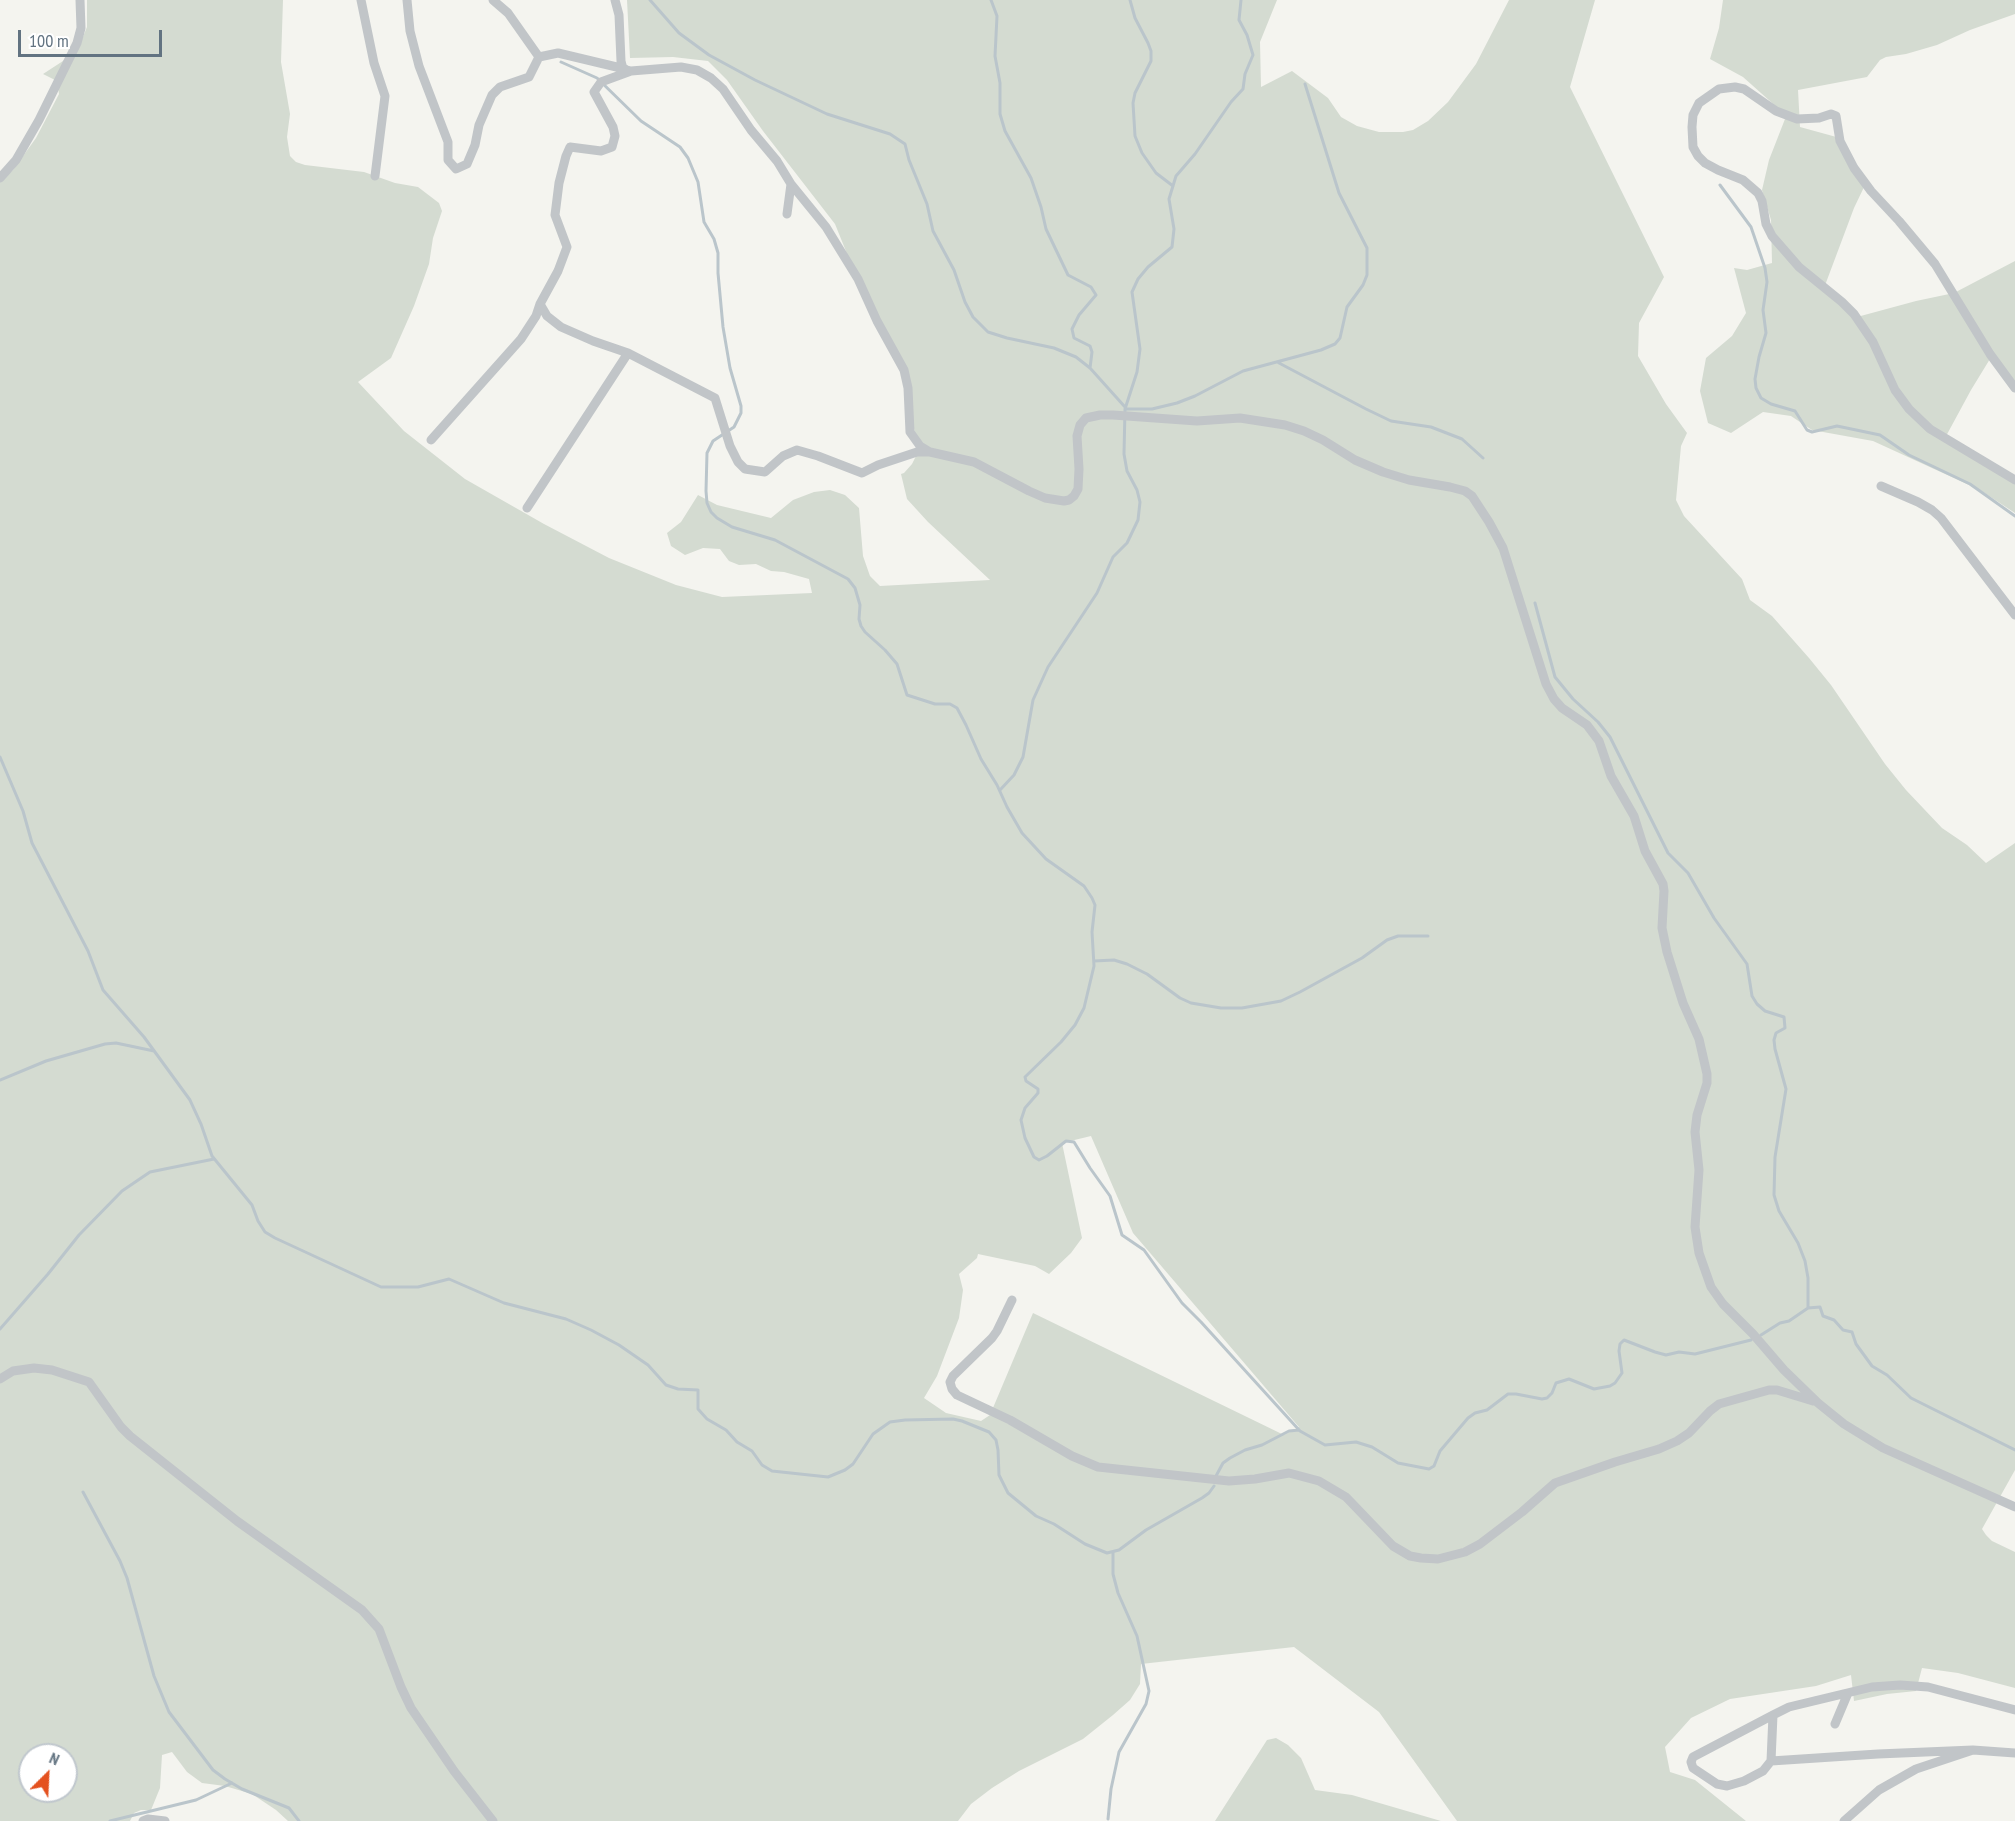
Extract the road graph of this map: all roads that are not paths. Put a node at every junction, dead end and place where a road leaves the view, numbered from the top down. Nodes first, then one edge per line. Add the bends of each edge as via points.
1 (80, 0) edge
2 (362, 0) edge
3 (408, 0) edge
4 (493, 0) edge
5 (615, 0) edge
6 (539, 57) junction
7 (628, 70) junction
8 (375, 176) dead end
9 (0, 178) edge
10 (791, 184) junction
11 (787, 214) dead end
12 (540, 304) junction
13 (627, 352) junction
14 (2015, 388) edge
15 (431, 440) dead end
16 (930, 452) junction
17 (2015, 480) edge
18 (1881, 486) dead end
19 (527, 508) dead end
20 (2015, 615) edge
21 (1012, 1300) dead end
22 (0, 1379) edge
23 (1818, 1403) junction
24 (2015, 1507) edge
25 (1848, 1693) junction
26 (2015, 1710) edge
27 (1773, 1715) junction
28 (1835, 1724) dead end
29 (1973, 1750) junction
30 (2015, 1753) edge
31 (1771, 1761) junction
32 (143, 1821) edge
33 (165, 1821) edge
34 (493, 1821) edge
35 (1844, 1821) edge

1 - 9 street via 77,43 39,120 16,160
2 - 8 street via 374,63 385,96
3 - 6 street via 418,66 448,142 448,160 456,169 467,164 492,95 500,87 529,77
4 - 6 street via 508,13
5 - 7 street via 621,61 623,69
6 - 7 street via 558,53
7 - 10 street via 681,67 711,78 777,160
7 - 12 street via 601,82 594,92 613,127 612,147 600,151 570,147 566,156 555,215 567,247
10 - 11 street
10 - 16 street via 826,227 858,279 904,370 910,432
12 - 13 street via 561,327
12 - 15 street via 521,339
13 - 16 street via 715,398 730,446 745,469 765,471 796,450 862,473 917,452
13 - 19 street
14 - 17 street via 1935,264 1854,168 1840,141 1836,116 1797,119 1735,87 1719,89 1699,103 1692,127 1698,156 1743,180 1758,193 1772,236 1799,267 1854,314 1873,342 1895,390 1910,409 1930,429
16 - 23 street via 974,462 1045,498 1064,501 1078,489 1077,436 1086,418 1240,418 1304,431 1383,472 1465,491 1472,496 1503,548 1546,684 1562,708 1587,725 1599,741 1611,776 1634,816 1645,851 1663,884 1666,952 1701,1044 1707,1074 1695,1132 1699,1170 1696,1240 1707,1278 1723,1304
18 - 20 street via 1918,502 1941,518
21 - 23 street via 998,1331 953,1376 950,1382 957,1395 1098,1467 1229,1481 1289,1473 1319,1481 1346,1497 1393,1546 1421,1558 1438,1559 1465,1552 1555,1483 1677,1441 1719,1404 1769,1390
22 - 34 street via 14,1371 34,1368 89,1382 130,1436 246,1528 362,1610 379,1629 411,1708 453,1771
23 - 24 street via 1883,1448
25 - 26 street via 1872,1687 1913,1685
25 - 27 street via 1803,1703
25 - 28 street
27 - 31 street
27 - 31 street via 1693,1757 1691,1762 1704,1777 1727,1786 1762,1771
29 - 30 street
29 - 31 street
29 - 35 street via 1893,1780
32 - 33 street

